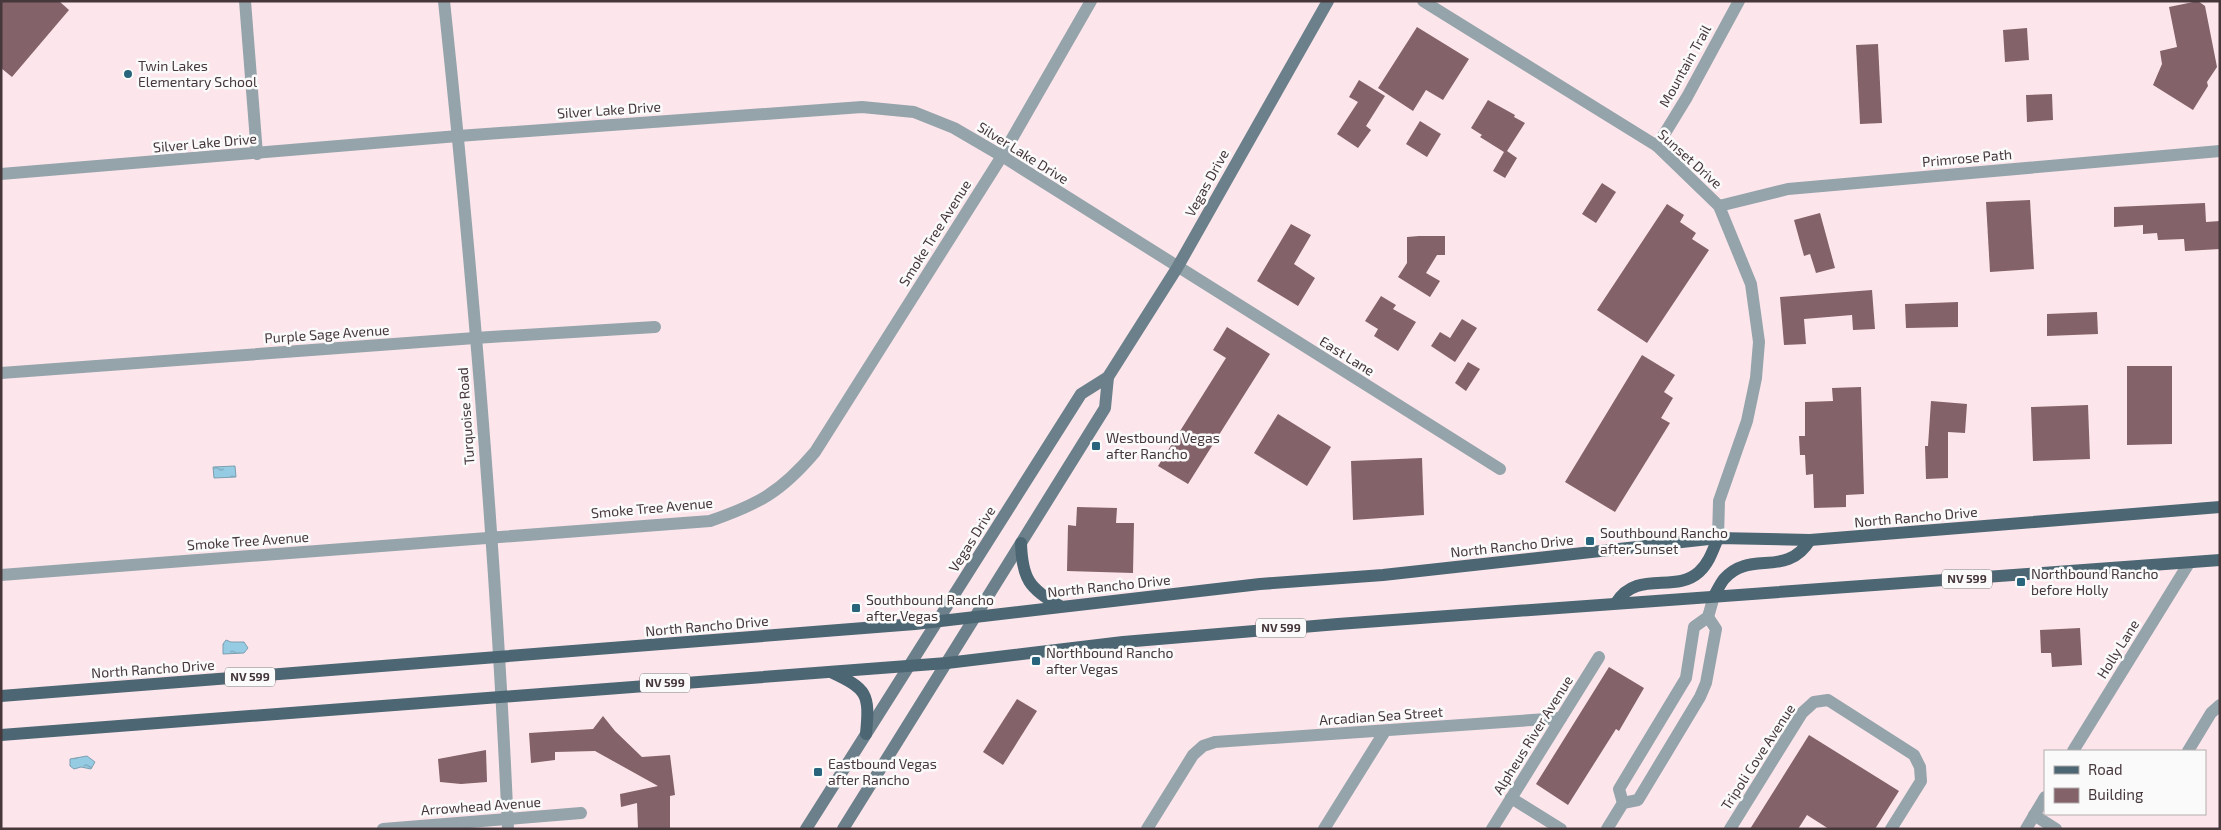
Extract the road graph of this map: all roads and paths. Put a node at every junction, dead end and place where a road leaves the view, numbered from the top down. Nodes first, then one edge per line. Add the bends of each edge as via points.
1 (245, 1) edge
2 (444, 1) edge
3 (1092, 1) edge
4 (1328, 1) edge
5 (1423, 1) edge
6 (1739, 1) edge
7 (458, 136) junction
8 (1657, 146) junction
9 (2220, 151) edge
10 (257, 154) junction
11 (1002, 156) junction
12 (1, 174) edge
13 (1719, 206) junction
14 (1177, 268) junction
15 (655, 327) dead end
16 (475, 338) junction
17 (1, 373) edge
18 (1108, 376) junction
19 (1500, 469) dead end
20 (2220, 507) edge
21 (490, 537) junction
22 (1718, 538) junction
23 (1810, 540) junction
24 (1021, 543) junction
25 (2220, 560) edge
26 (2189, 563) junction
27 (1, 575) edge
28 (1714, 596) junction
29 (1616, 603) junction
30 (1060, 606) junction
31 (1708, 617) junction
32 (974, 618) junction
33 (937, 621) junction
34 (1599, 657) dead end
35 (500, 658) junction
36 (947, 663) junction
37 (909, 665) junction
38 (828, 671) junction
39 (1, 696) edge
40 (502, 696) junction
41 (2220, 705) edge
42 (1561, 718) junction
43 (1385, 731) junction
44 (866, 734) junction
45 (1, 736) edge
46 (2074, 750) edge
47 (2189, 750) edge
48 (1511, 798) junction
49 (2044, 799) edge
50 (1623, 802) junction
51 (581, 813) dead end
52 (2034, 814) junction
53 (508, 824) edge
54 (383, 829) edge
55 (806, 829) edge
56 (843, 829) edge
57 (1147, 829) edge
58 (1324, 829) edge
59 (1492, 829) edge
60 (1561, 829) edge
61 (1607, 829) edge
62 (1730, 829) edge
63 (1891, 829) edge
64 (2026, 829) edge
65 (2056, 829) edge

1 - 10 street
2 - 7 street, Turquoise Road
3 - 11 street, Smoke Tree Avenue
4 - 14 main road, Vegas Drive
5 - 8 street, Sunset Drive
6 - 8 street, Mountain Trail
7 - 10 street, Silver Lake Drive
7 - 11 street, Silver Lake Drive via 862,107 914,112 954,128
7 - 16 street, Turquoise Road
8 - 13 street, Sunset Drive
9 - 13 street, Primrose Path via 1788,189
10 - 12 street, Silver Lake Drive
11 - 14 street, Silver Lake Drive
11 - 21 street, Smoke Tree Avenue via 815,452 785,485 739,511 710,521
13 - 22 street, Sunset Drive via 1751,284 1758,342 1756,378 1747,420 1719,502
14 - 18 main road, Vegas Drive
14 - 19 street, East Lane
15 - 16 street, Purple Sage Avenue
16 - 17 street, Purple Sage Avenue
16 - 21 street, Turquoise Road
18 - 24 main road, Vegas Drive via 1105,408
18 - 33 main road, Vegas Drive via 1082,394
20 - 23 main road, North Rancho Drive / NV 599
21 - 27 street, Smoke Tree Avenue
21 - 35 street, Turquoise Road
22 - 23 main road, North Rancho Drive / NV 599
22 - 29 main road via 1706,565 1691,578 1637,584
22 - 30 main road, North Rancho Drive / NV 599
23 - 28 main road via 1798,556 1786,561 1743,566 1735,570 1724,579
24 - 30 main road via 1024,572 1029,582 1045,598
24 - 32 main road, Vegas Drive
25 - 26 main road, NV 599
26 - 28 main road, NV 599
26 - 46 street, Holly Lane
28 - 29 main road, NV 599
28 - 31 street
29 - 36 main road, NV 599 via 1133,641
30 - 32 main road, North Rancho Drive / NV 599
31 - 50 street via 1694,627 1686,678 1619,789
31 - 50 street via 1716,629 1706,683 1700,697 1638,800
32 - 33 main road, North Rancho Drive / NV 599
32 - 36 main road, Vegas Drive
33 - 35 main road, North Rancho Drive / NV 599
33 - 37 main road, Vegas Drive
34 - 42 street, Alpheus River Avenue
35 - 39 main road, North Rancho Drive / NV 599
35 - 40 street, Turquoise Road
36 - 37 main road, NV 599
36 - 56 main road, Vegas Drive
37 - 38 main road, NV 599
37 - 44 main road, Vegas Drive
38 - 40 main road, NV 599
38 - 44 main road via 862,690 868,714
40 - 45 main road, NV 599
40 - 53 street, Turquoise Road
41 - 47 street
42 - 43 street, Arcadian Sea Street
42 - 48 street, Alpheus River Avenue
43 - 57 street, Arcadian Sea Street via 1215,742 1203,746 1193,755
43 - 58 street
44 - 55 main road, Vegas Drive
48 - 59 street, Alpheus River Avenue
48 - 60 street
49 - 52 street
50 - 61 street
51 - 53 street, Arrowhead Avenue
52 - 64 street
52 - 65 street
53 - 54 street, Arrowhead Avenue
62 - 63 street, Tripoli Cove Avenue via 1802,713 1814,702 1828,700 1914,755 1920,767 1920,781

